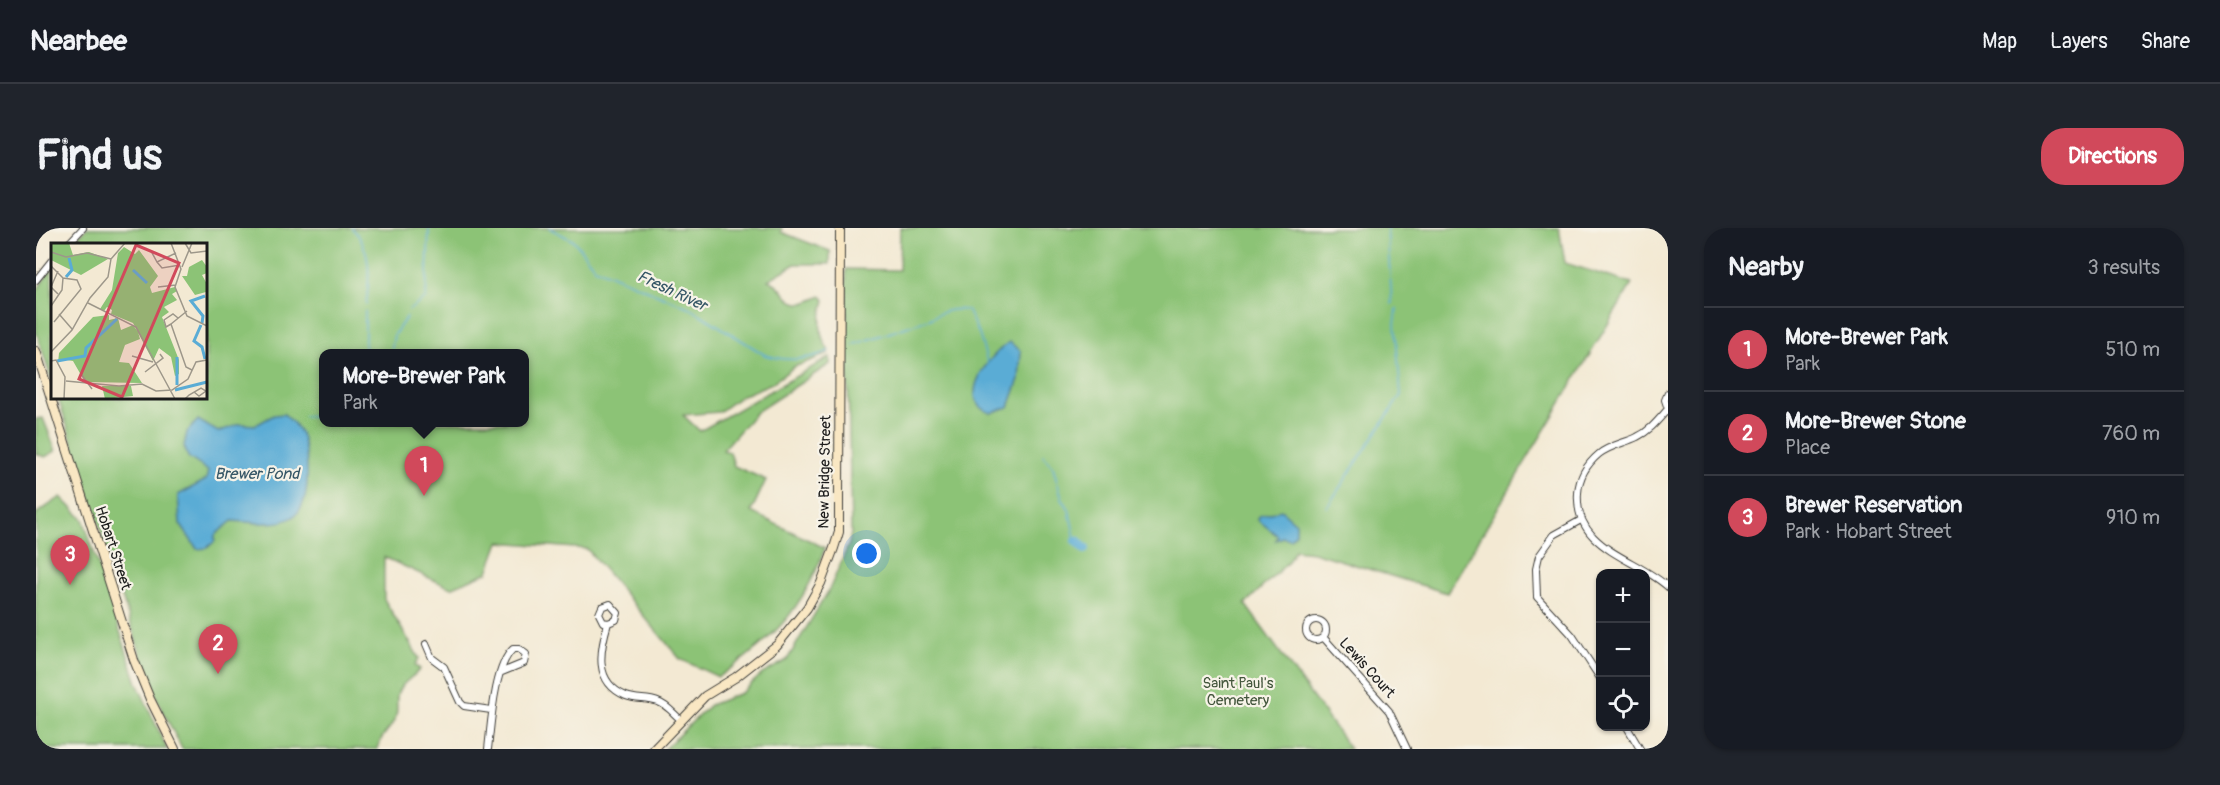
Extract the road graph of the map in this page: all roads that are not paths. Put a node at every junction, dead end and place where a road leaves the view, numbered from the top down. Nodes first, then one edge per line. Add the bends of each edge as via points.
1 (83, 228) edge
2 (840, 228) edge
3 (69, 243) edge
4 (51, 261) edge
5 (36, 280) edge
6 (36, 351) edge
7 (1668, 393) edge
8 (51, 398) edge
9 (51, 399) edge
10 (1581, 520) junction
11 (1668, 587) edge
12 (608, 623) dead end
13 (1323, 637) dead end
14 (426, 644) dead end
15 (502, 672) dead end
16 (1599, 677) edge
17 (491, 710) junction
18 (680, 719) junction
19 (1630, 731) edge
20 (175, 749) edge
21 (488, 749) edge
22 (654, 749) edge
23 (1407, 749) edge
24 (1640, 749) edge

1 - 3 street
2 - 18 street, New Bridge Street via 839,532 834,548 811,602 777,645 705,696
4 - 5 street
6 - 8 street, Hobart Street
7 - 10 street via 1668,409 1656,424 1603,452 1586,469 1578,491
9 - 20 street, Hobart Street via 134,660
10 - 11 street via 1598,544 1644,568
10 - 16 street via 1554,535 1542,551 1536,569 1537,597 1572,635
12 - 18 street via 600,660 607,680 626,696 665,705
13 - 23 street, Lewis Court via 1389,711
14 - 17 street via 432,658 444,668 460,702
15 - 17 street
17 - 21 street
18 - 22 street, New Bridge Street
19 - 24 street

